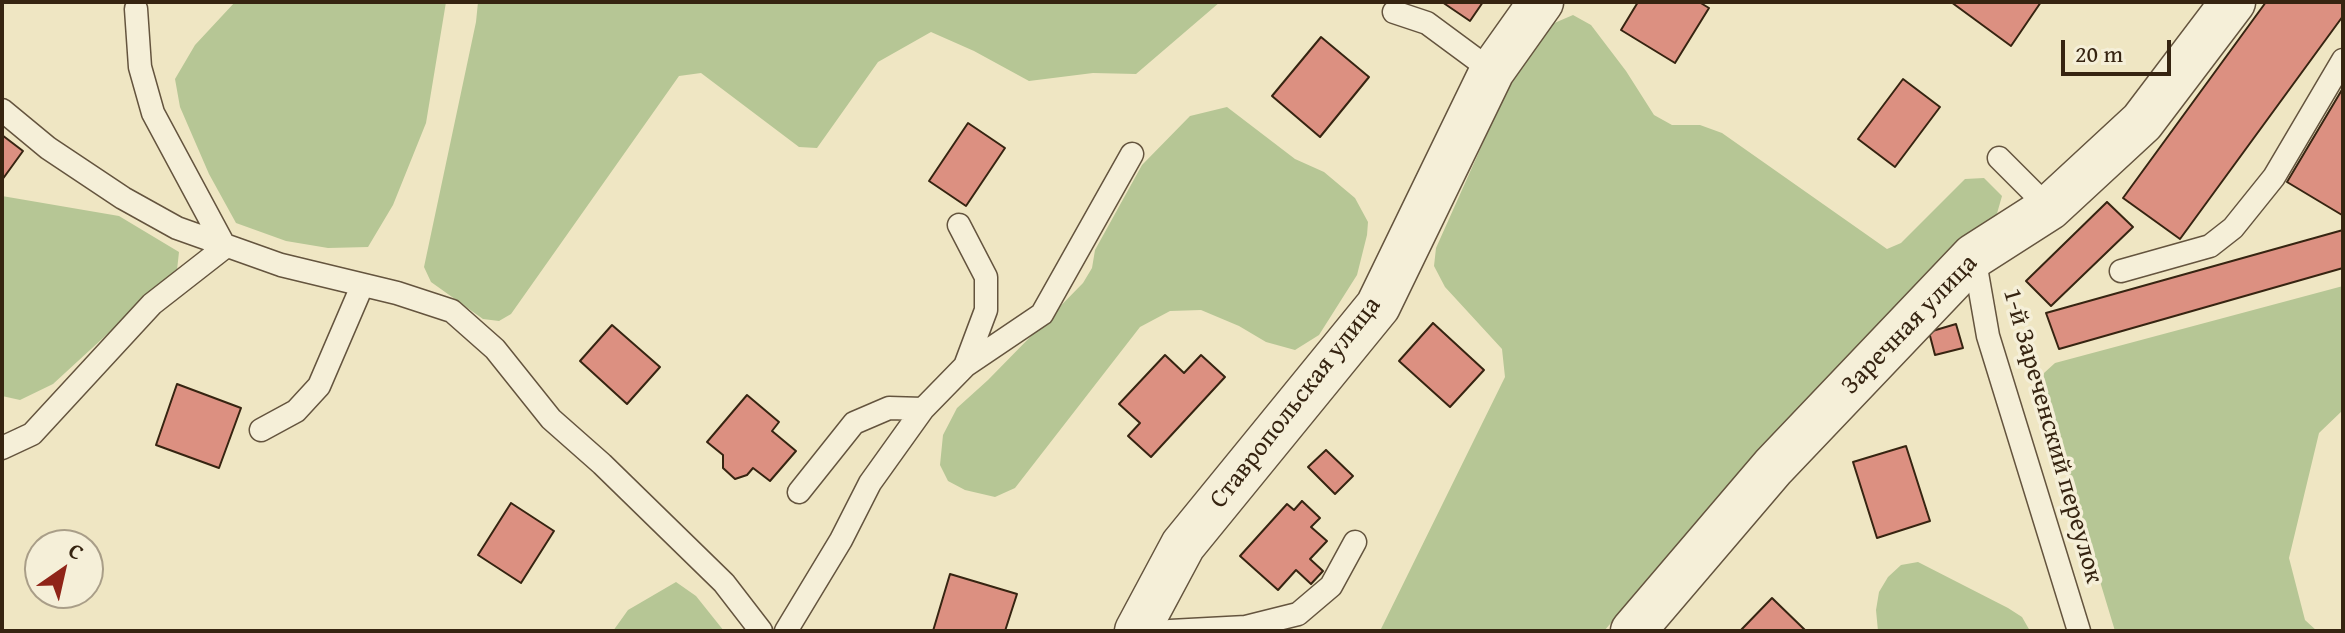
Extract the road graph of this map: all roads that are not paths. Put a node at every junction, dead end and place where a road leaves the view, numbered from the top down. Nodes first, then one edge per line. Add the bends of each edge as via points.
1 (1541, 2) edge
2 (2233, 2) edge
3 (136, 9) dead end
4 (1394, 12) dead end
5 (2343, 60) edge
6 (1492, 71) junction
7 (2, 110) edge
8 (1132, 154) dead end
9 (1999, 158) dead end
10 (2049, 208) junction
11 (959, 225) dead end
12 (225, 247) junction
13 (1974, 256) junction
14 (2121, 271) dead end
15 (362, 286) junction
16 (965, 366) junction
17 (923, 409) junction
18 (261, 430) dead end
19 (2, 448) edge
20 (799, 492) dead end
21 (1355, 542) dead end
22 (761, 631) edge
23 (786, 631) edge
24 (1137, 631) edge
25 (1170, 631) edge
26 (1633, 631) edge
27 (2079, 631) edge

1 - 6 street, Ставропольская улица
2 - 10 street, Заречная улица via 2142,122
3 - 12 lane via 140,67 153,113
4 - 6 lane via 1427,23
5 - 14 lane via 2274,177 2233,228 2210,246
6 - 24 street, Ставропольская улица via 1378,306 1183,545
7 - 12 lane via 123,198
8 - 16 lane via 1042,314
9 - 10 lane
10 - 13 street, Заречная улица
11 - 16 lane via 986,277 986,310
12 - 15 lane
12 - 19 lane via 152,304 32,434
13 - 26 street, Заречная улица via 1773,467
13 - 27 lane, 1-й Зареченский переулок via 1988,336
15 - 18 lane via 319,386 296,411
15 - 22 lane via 452,311 495,349 551,419 724,583
16 - 17 lane
17 - 20 lane via 889,408 854,423
17 - 23 lane via 870,483
21 - 25 lane via 1331,586 1298,614 1246,627

